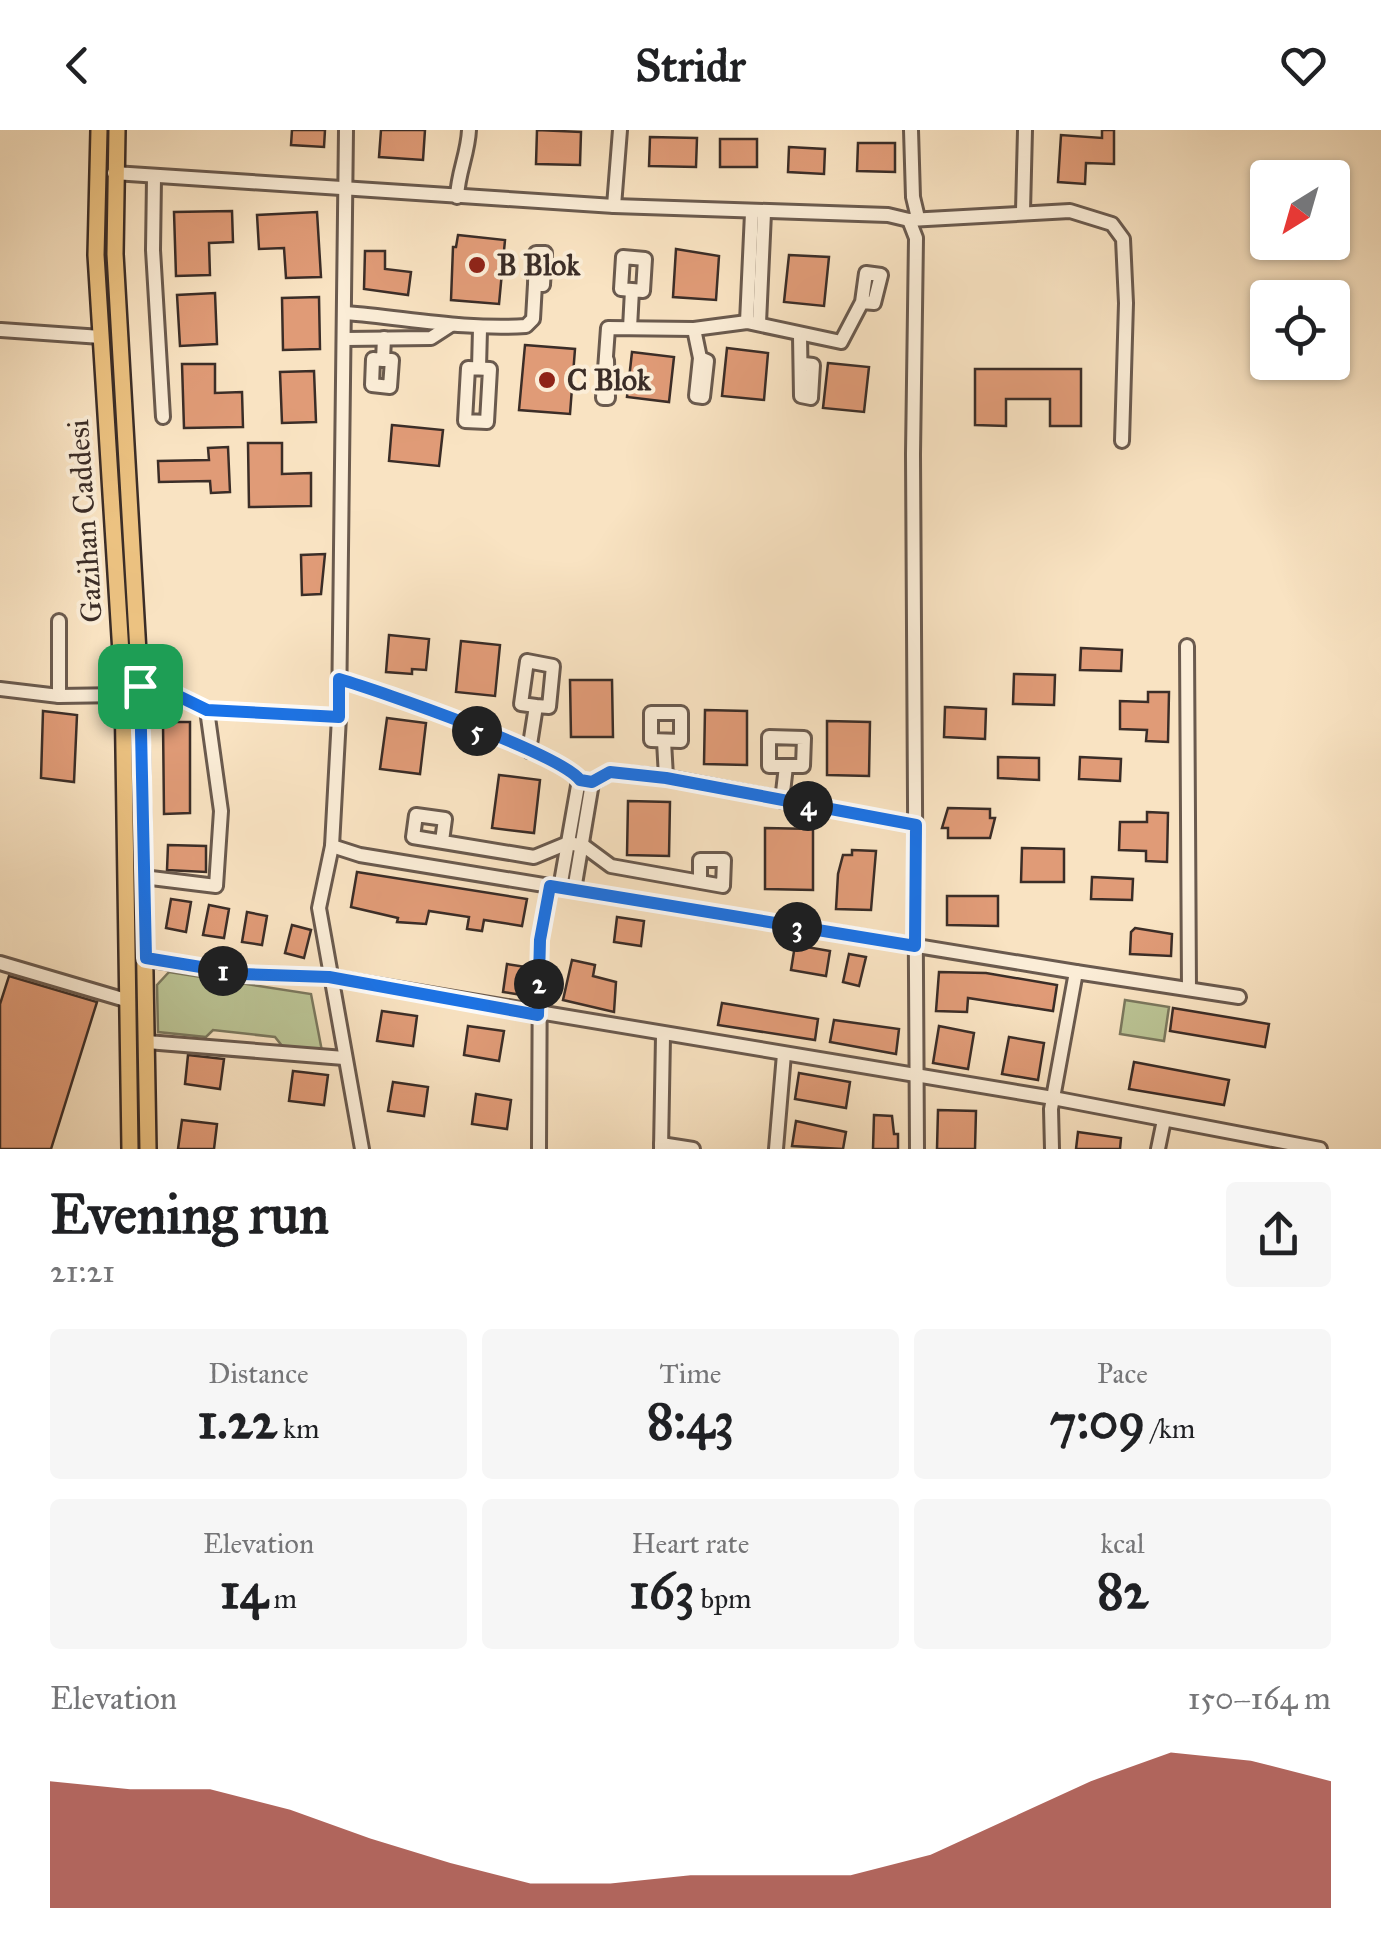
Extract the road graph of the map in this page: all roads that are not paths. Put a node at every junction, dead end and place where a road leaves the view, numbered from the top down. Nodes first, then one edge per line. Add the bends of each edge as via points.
1 (99, 130) edge
2 (117, 130) edge
3 (346, 130) edge
4 (468, 130) edge
5 (620, 130) edge
6 (911, 130) edge
7 (1025, 130) edge
8 (114, 173) junction
9 (154, 178) junction
10 (345, 190) junction
11 (456, 198) junction
12 (614, 206) junction
13 (1024, 211) junction
14 (758, 213) junction
15 (914, 219) junction
16 (536, 284) dead end
17 (632, 290) dead end
18 (862, 302) dead end
19 (346, 313) junction
20 (753, 322) junction
21 (451, 325) junction
22 (630, 328) junction
23 (480, 329) junction
24 (694, 329) junction
25 (1, 330) edge
26 (800, 336) junction
27 (101, 337) junction
28 (384, 338) junction
29 (345, 339) junction
30 (700, 358) dead end
31 (383, 360) dead end
32 (607, 360) dead end
33 (804, 364) dead end
34 (479, 368) dead end
35 (163, 417) dead end
36 (1122, 441) dead end
37 (59, 621) dead end
38 (1187, 646) dead end
39 (339, 679) junction
40 (140, 686) junction
41 (0, 689) edge
42 (123, 695) junction
43 (59, 696) junction
44 (536, 706) dead end
45 (207, 710) junction
46 (339, 717) junction
47 (664, 741) dead end
48 (529, 751) junction
49 (786, 766) dead end
50 (666, 778) junction
51 (586, 781) junction
52 (782, 802) junction
53 (916, 825) junction
54 (442, 842) dead end
55 (568, 843) junction
56 (332, 846) junction
57 (584, 846) junction
58 (143, 877) junction
59 (700, 882) dead end
60 (561, 888) junction
61 (915, 946) junction
62 (146, 958) junction
63 (0, 963) edge
64 (1076, 972) junction
65 (329, 977) junction
66 (1189, 988) junction
67 (1239, 996) dead end
68 (129, 1000) junction
69 (538, 1015) junction
70 (663, 1036) junction
71 (147, 1042) junction
72 (784, 1054) junction
73 (344, 1058) junction
74 (917, 1075) junction
75 (1052, 1098) junction
76 (1164, 1120) junction
77 (662, 1147) edge
78 (130, 1149) edge
79 (148, 1149) edge
80 (362, 1149) edge
81 (539, 1149) edge
82 (693, 1149) edge
83 (776, 1149) edge
84 (917, 1149) edge
85 (1052, 1149) edge
86 (1158, 1149) edge
87 (1320, 1149) edge

1 - 27 main road, Gazihan Caddesi
2 - 8 main road, Gazihan Caddesi
3 - 10 street
4 - 11 street
5 - 12 street
6 - 15 street
7 - 13 street
8 - 9 street
8 - 40 main road, Gazihan Caddesi
9 - 10 street
9 - 35 street
10 - 11 street
10 - 19 street
11 - 12 street
12 - 14 street
13 - 15 street
13 - 36 street via 1070,212 1112,224 1123,239
14 - 15 street
14 - 20 street
15 - 53 street
16 - 23 street via 533,319 526,326
17 - 22 street
18 - 26 street via 840,342
19 - 21 street
19 - 29 street
20 - 24 street
20 - 26 street
21 - 23 street
21 - 28 street via 431,338
22 - 24 street
22 - 32 street via 608,328
23 - 34 street
24 - 30 street
25 - 27 street
26 - 33 street
27 - 42 main road, Gazihan Caddesi
28 - 29 street
28 - 31 street
29 - 39 street
37 - 43 street
38 - 66 street
39 - 46 street
39 - 48 street
40 - 45 street via 164,689
40 - 58 main road, Gazihan Caddesi
41 - 43 street
42 - 43 street
42 - 68 main road, Gazihan Caddesi
44 - 48 street
45 - 46 street
45 - 58 street via 221,810 216,886
46 - 56 street
47 - 50 street
48 - 51 street
49 - 52 street
50 - 51 street via 610,772
50 - 52 street
51 - 55 street
51 - 57 street
52 - 53 street
53 - 61 street
54 - 55 street via 534,857
55 - 57 street
55 - 60 street
56 - 60 street
56 - 65 street via 320,908
57 - 59 street via 611,866
57 - 60 street
58 - 62 main road, Gazihan Caddesi
60 - 61 street
60 - 69 street via 540,940
61 - 64 street
61 - 74 street
62 - 65 street via 243,974
62 - 71 main road, Gazihan Caddesi
63 - 68 street
64 - 66 street
64 - 75 street
65 - 69 street
65 - 73 street
66 - 67 street
68 - 78 main road, Gazihan Caddesi
69 - 70 street
69 - 81 street
70 - 72 street
70 - 77 street
71 - 73 street
71 - 79 main road, Gazihan Caddesi
72 - 74 street
72 - 83 street
73 - 80 street
74 - 75 street
74 - 84 street
75 - 76 street
75 - 85 street
76 - 86 street
76 - 87 street
77 - 82 street

